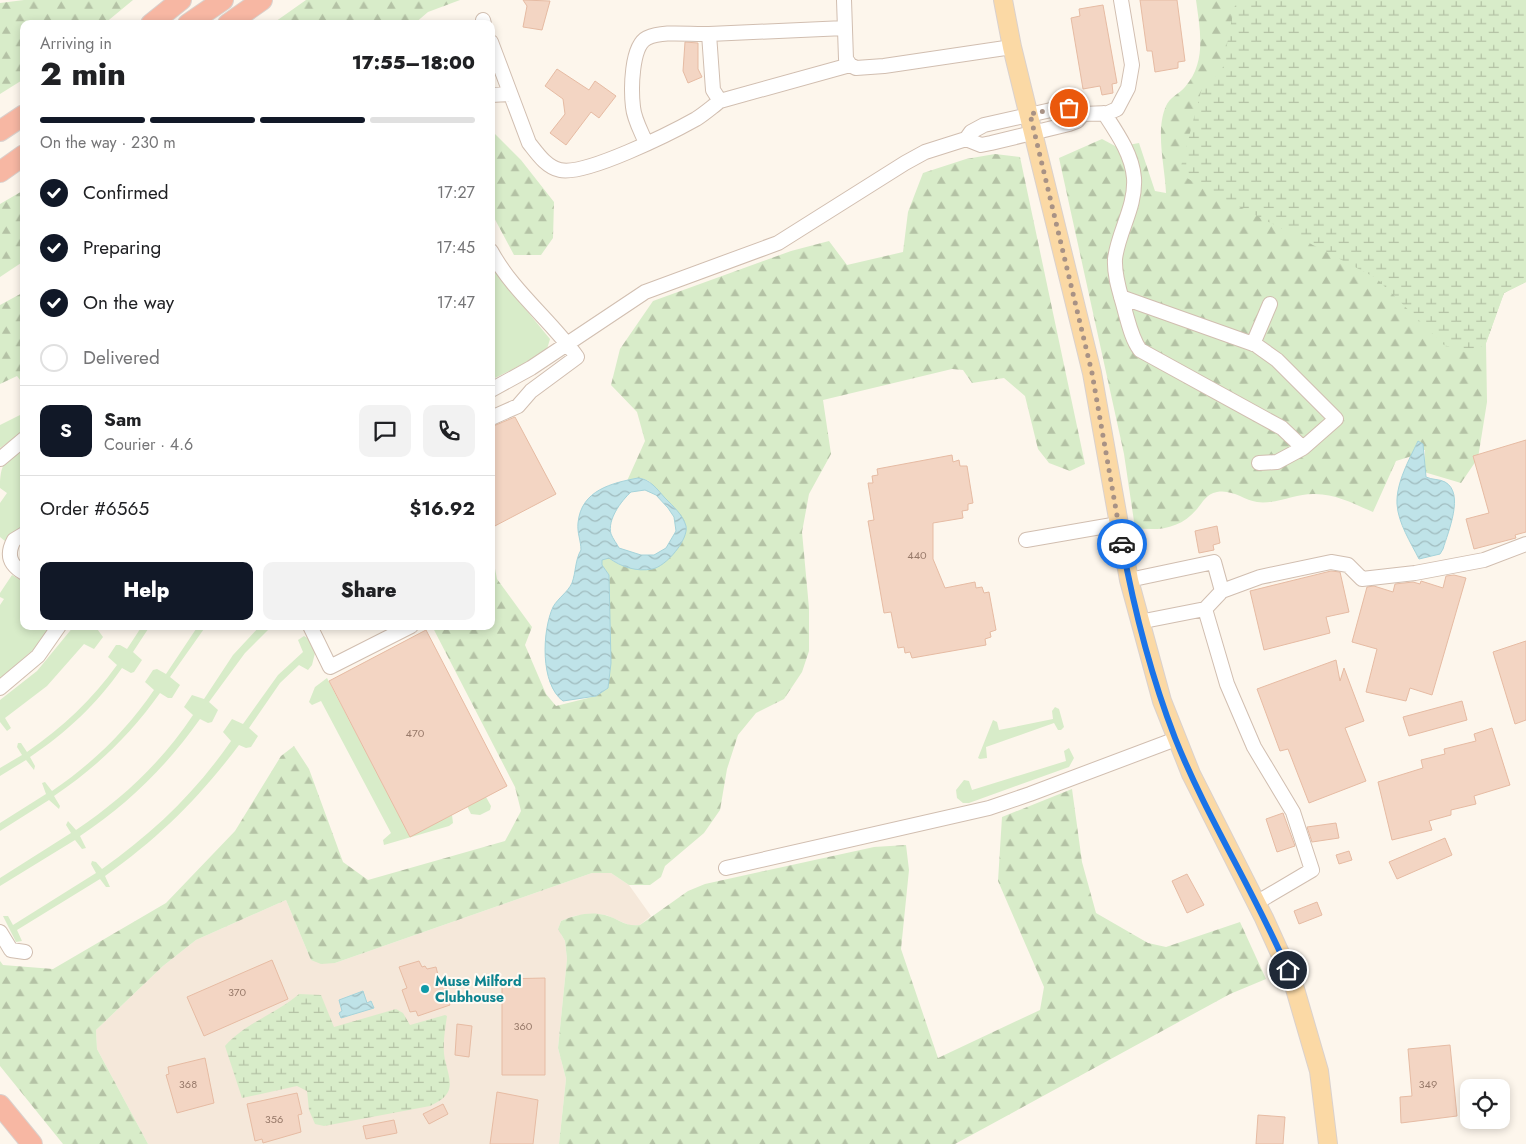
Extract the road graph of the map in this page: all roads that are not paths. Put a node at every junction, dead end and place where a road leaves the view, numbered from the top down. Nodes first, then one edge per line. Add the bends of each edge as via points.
1 (181, 0) edge
2 (223, 0) edge
3 (262, 0) edge
4 (267, 0) edge
5 (844, 0) edge
6 (1003, 0) edge
7 (1121, 0) edge
8 (235, 19) edge
9 (156, 20) edge
10 (194, 20) edge
11 (845, 28) junction
12 (709, 34) junction
13 (1012, 47) junction
14 (495, 53) edge
15 (850, 65) junction
16 (510, 94) junction
17 (495, 95) edge
18 (720, 100) junction
19 (1104, 113) junction
20 (1030, 114) junction
21 (1083, 114) junction
22 (20, 118) edge
23 (20, 127) edge
24 (0, 131) edge
25 (1034, 133) junction
26 (0, 137) edge
27 (966, 138) junction
28 (646, 143) junction
29 (20, 155) edge
30 (20, 156) edge
31 (0, 165) edge
32 (0, 172) edge
33 (495, 257) edge
34 (1121, 297) junction
35 (1270, 304) dead end
36 (567, 343) junction
37 (1253, 344) junction
38 (495, 388) edge
39 (495, 416) edge
40 (20, 442) edge
41 (1303, 448) junction
42 (0, 459) edge
43 (1259, 463) dead end
44 (1118, 524) junction
45 (20, 536) edge
46 (1026, 540) dead end
47 (1526, 544) edge
48 (20, 570) edge
49 (1129, 580) junction
50 (1222, 591) junction
51 (1205, 609) junction
52 (1139, 622) junction
53 (56, 630) edge
54 (313, 630) edge
55 (403, 630) edge
56 (0, 688) edge
57 (1176, 739) junction
58 (726, 868) dead end
59 (1256, 903) junction
60 (0, 932) edge
61 (25, 952) dead end
62 (0, 1105) edge
63 (32, 1144) edge
64 (1328, 1144) edge

1 - 9 highway
2 - 10 highway
3 - 8 highway
4 - 8 highway
5 - 11 street
6 - 13 main road
7 - 19 street via 1132,73 1120,105
11 - 12 street
11 - 15 street via 846,59
12 - 18 street via 713,90
12 - 28 street via 653,36 639,45 635,56 633,107
13 - 15 street via 884,66 856,68
13 - 20 main road
14 - 16 street
15 - 18 street
16 - 17 street
16 - 28 street via 529,143 539,156 559,170 589,167
18 - 28 street via 697,119
19 - 21 street
19 - 34 street via 1131,162 1134,179 1132,200 1115,259
20 - 21 street via 1060,108
20 - 25 main road
20 - 27 street via 977,128
21 - 25 street via 1076,121
22 - 24 highway
23 - 26 highway
25 - 27 street via 981,145
25 - 44 main road via 1092,373
27 - 36 street via 905,162 778,243 645,292
29 - 31 highway
30 - 32 highway
33 - 36 street via 520,292
34 - 37 street
34 - 41 street via 1140,350 1282,428
35 - 37 street
36 - 38 street
36 - 39 street via 577,357 531,391 518,406
37 - 41 street via 1277,360 1336,419
40 - 42 street
41 - 43 street via 1277,462
44 - 46 street
44 - 49 main road
45 - 48 street via 14,540 9,554
47 - 50 street via 1484,560 1362,579 1348,565 1331,562 1260,577
49 - 50 street via 1214,562
49 - 52 main road
50 - 51 street
51 - 52 street
51 - 59 street via 1227,684 1254,747 1293,812 1312,870
52 - 57 main road
53 - 56 street via 38,656
54 - 55 street via 330,666
57 - 58 street via 989,808
57 - 59 main road via 1217,830
59 - 64 main road via 1283,958 1304,1014 1319,1071
60 - 61 street via 11,950
62 - 63 highway

